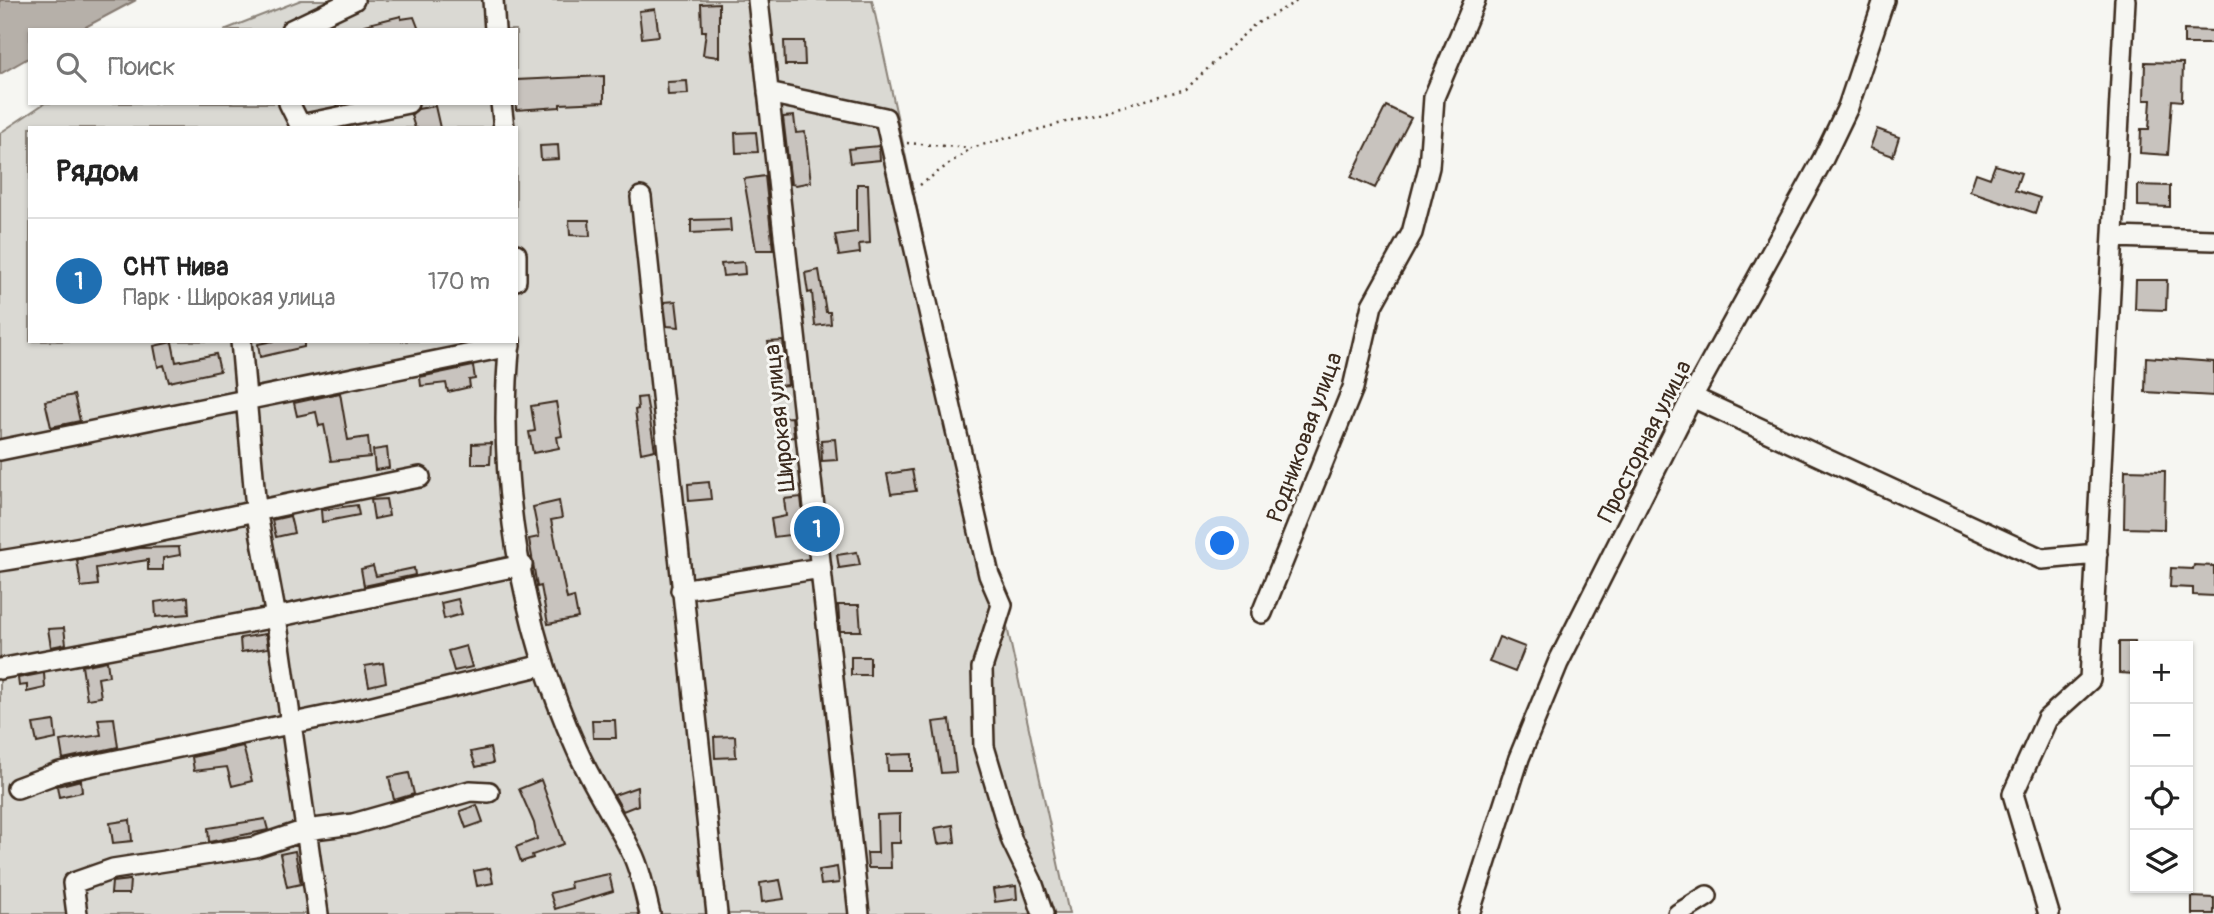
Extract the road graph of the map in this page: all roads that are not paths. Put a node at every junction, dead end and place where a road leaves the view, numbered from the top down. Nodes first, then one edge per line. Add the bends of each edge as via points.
1 (354, 0) edge
2 (493, 0) edge
3 (758, 0) edge
4 (1475, 0) edge
5 (1884, 0) edge
6 (2126, 0) edge
7 (295, 28) edge
8 (495, 28) edge
9 (768, 93) junction
10 (290, 105) edge
11 (398, 105) edge
12 (501, 105) edge
13 (504, 126) edge
14 (641, 197) dead end
15 (2113, 237) junction
16 (2214, 240) edge
17 (241, 343) edge
18 (510, 344) edge
19 (1692, 397) junction
20 (249, 400) junction
21 (0, 450) edge
22 (421, 477) dead end
23 (257, 509) junction
24 (2097, 554) junction
25 (0, 561) edge
26 (522, 565) junction
27 (821, 568) junction
28 (681, 590) junction
29 (1262, 613) dead end
30 (276, 617) junction
31 (543, 665) junction
32 (0, 669) edge
33 (291, 724) junction
34 (17, 788) dead end
35 (489, 792) dead end
36 (306, 830) junction
37 (1707, 896) dead end
38 (78, 914) edge
39 (318, 914) edge
40 (650, 914) edge
41 (717, 914) edge
42 (859, 914) edge
43 (1043, 914) edge
44 (1469, 914) edge
45 (1678, 914) edge
46 (2049, 914) edge

1 - 7 street
2 - 8 street
3 - 9 street, Широкая улица
4 - 29 street, Родниковая улица via 1434,97 1429,167 1412,233 1372,305 1353,388
5 - 19 street, Просторная улица via 1848,107 1828,149
6 - 15 street
9 - 27 street, Широкая улица
9 - 43 street via 885,118 989,575 1002,605 982,668 984,747 1012,841
10 - 11 street via 300,125
12 - 13 street
14 - 28 street
15 - 16 street
15 - 24 street
17 - 20 street
18 - 20 street
18 - 26 street via 510,499
19 - 24 street via 2042,559
19 - 44 street, Просторная улица via 1558,663 1518,758
20 - 21 street
20 - 23 street
22 - 23 street
23 - 25 street via 82,549
23 - 30 street
24 - 46 street via 2090,680 2047,719 2013,794
26 - 30 street
26 - 31 street via 523,589
27 - 28 street
27 - 42 street, Широкая улица
28 - 41 street
30 - 32 street
30 - 33 street
31 - 33 street
31 - 40 street via 577,752 634,856
33 - 34 street via 60,772
33 - 36 street
35 - 36 street via 470,791 353,824
36 - 38 street via 255,847 113,869 73,883
36 - 39 street
37 - 45 street

